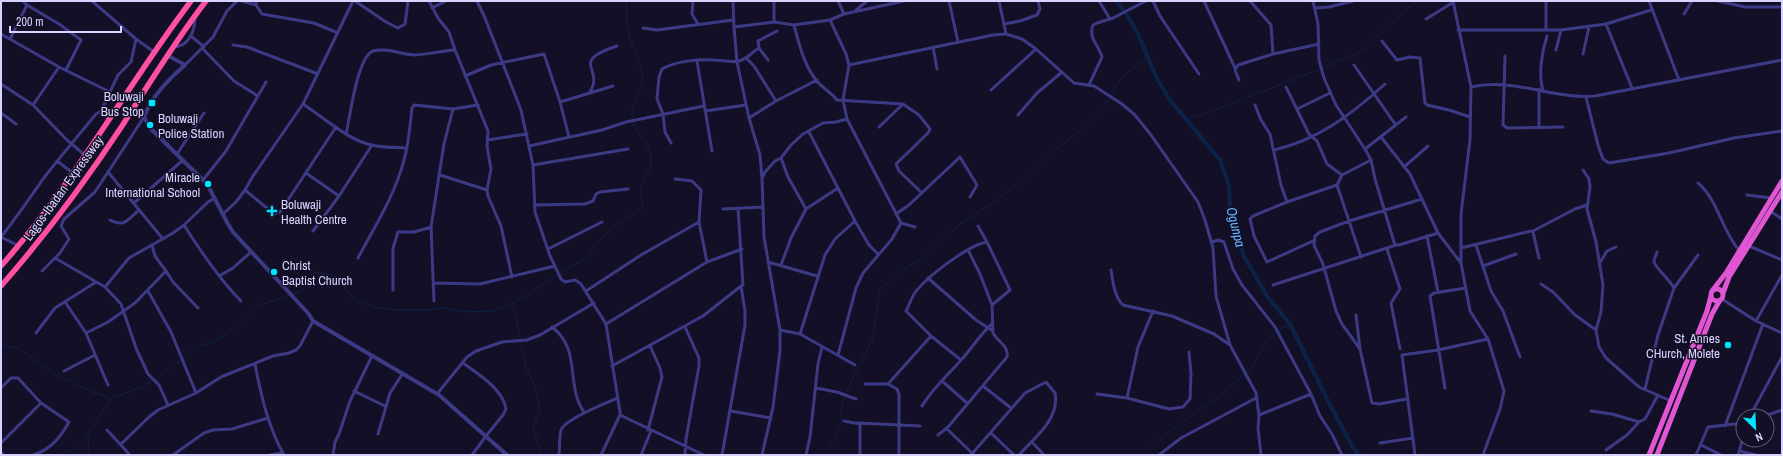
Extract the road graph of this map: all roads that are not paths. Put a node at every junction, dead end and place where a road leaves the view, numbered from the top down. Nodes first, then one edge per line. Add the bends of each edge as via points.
1 (23, 1) edge
2 (92, 1) edge
3 (191, 1) edge
4 (206, 1) edge
5 (237, 1) edge
6 (242, 1) edge
7 (256, 1) edge
8 (354, 1) edge
9 (408, 1) edge
10 (429, 1) edge
11 (446, 1) edge
12 (477, 1) edge
13 (693, 1) edge
14 (733, 1) edge
15 (774, 1) edge
16 (838, 1) edge
17 (867, 1) edge
18 (904, 1) edge
19 (949, 1) edge
20 (999, 1) edge
21 (1038, 1) edge
22 (1100, 1) edge
23 (1146, 1) edge
24 (1153, 1) edge
25 (1204, 1) edge
26 (1250, 1) edge
27 (1313, 1) edge
28 (1353, 1) edge
29 (1546, 1) edge
30 (1649, 1) edge
31 (1692, 1) edge
32 (1718, 1) edge
33 (1452, 2) edge
34 (27, 5) junction
35 (256, 5) junction
36 (1782, 7) edge
37 (432, 8) junction
38 (1316, 8) junction
39 (1651, 10) junction
40 (853, 12) junction
41 (844, 14) junction
42 (1684, 14) dead end
43 (195, 15) junction
44 (1112, 19) junction
45 (1426, 19) dead end
46 (733, 20) junction
47 (830, 20) junction
48 (774, 22) junction
49 (698, 24) junction
50 (1004, 24) junction
51 (1606, 24) junction
52 (794, 25) junction
53 (734, 27) junction
54 (1589, 27) junction
55 (643, 28) dead end
56 (1458, 30) junction
57 (1546, 30) junction
58 (1561, 30) junction
59 (777, 31) dead end
60 (338, 33) junction
61 (1, 34) edge
62 (1006, 34) junction
63 (191, 36) junction
64 (1547, 36) dead end
65 (10, 39) junction
66 (136, 39) junction
67 (1382, 41) dead end
68 (958, 42) junction
69 (1319, 44) junction
70 (233, 45) dead end
71 (617, 46) dead end
72 (173, 47) junction
73 (933, 47) junction
74 (203, 48) junction
75 (759, 48) junction
76 (1036, 49) junction
77 (455, 50) junction
78 (1556, 50) dead end
79 (155, 52) junction
80 (1273, 54) junction
81 (1583, 54) dead end
82 (168, 55) junction
83 (1505, 56) dead end
84 (746, 58) junction
85 (768, 60) dead end
86 (1782, 60) edge
87 (697, 61) junction
88 (737, 62) junction
89 (502, 64) junction
90 (185, 65) junction
91 (849, 65) junction
92 (1354, 65) dead end
93 (60, 67) junction
94 (1236, 68) junction
95 (937, 69) dead end
96 (66, 70) junction
97 (1062, 72) junction
98 (318, 74) junction
99 (1199, 74) dead end
100 (465, 76) junction
101 (816, 80) junction
102 (1239, 80) dead end
103 (1679, 80) junction
104 (266, 82) dead end
105 (1, 84) edge
106 (1385, 84) dead end
107 (1089, 85) junction
108 (1505, 85) junction
109 (612, 86) dead end
110 (1286, 87) dead end
111 (1471, 87) junction
112 (1632, 88) junction
113 (991, 90) dead end
114 (1541, 90) junction
115 (110, 92) junction
116 (590, 92) junction
117 (1330, 93) junction
118 (1373, 95) junction
119 (258, 96) junction
120 (1586, 97) junction
121 (843, 100) junction
122 (776, 101) junction
123 (560, 102) junction
124 (303, 104) junction
125 (903, 104) junction
126 (33, 105) junction
127 (746, 105) junction
128 (1255, 105) dead end
129 (478, 106) junction
130 (704, 106) junction
131 (453, 109) junction
132 (1298, 109) junction
133 (705, 111) junction
134 (1, 113) edge
135 (204, 113) dead end
136 (663, 114) junction
137 (1018, 115) dead end
138 (1406, 117) dead end
139 (1470, 117) junction
140 (144, 118) junction
141 (749, 118) junction
142 (1344, 118) junction
143 (847, 120) junction
144 (16, 124) dead end
145 (1395, 124) junction
146 (336, 127) junction
147 (879, 127) dead end
148 (1563, 127) dead end
149 (1539, 128) junction
150 (1782, 131) edge
151 (809, 132) junction
152 (346, 134) junction
153 (527, 134) junction
154 (569, 137) junction
155 (1312, 137) junction
156 (1381, 137) junction
157 (487, 140) junction
158 (72, 143) junction
159 (671, 143) dead end
160 (372, 145) junction
161 (529, 146) junction
162 (1428, 146) dead end
163 (407, 148) junction
164 (628, 149) dead end
165 (1365, 149) junction
166 (1274, 150) junction
167 (712, 151) dead end
168 (177, 154) junction
169 (86, 156) junction
170 (781, 158) junction
171 (184, 160) junction
172 (1371, 160) junction
173 (57, 161) junction
174 (533, 165) junction
175 (1404, 167) junction
176 (1583, 170) dead end
177 (108, 172) junction
178 (73, 173) junction
179 (306, 173) junction
180 (440, 175) junction
181 (1342, 175) junction
182 (762, 178) junction
183 (675, 179) dead end
184 (203, 180) junction
185 (1782, 181) edge
186 (1698, 183) dead end
187 (1337, 185) junction
188 (838, 188) junction
189 (628, 189) dead end
190 (245, 190) junction
191 (487, 190) junction
192 (1782, 192) edge
193 (922, 193) junction
194 (1747, 195) dead end
195 (339, 196) junction
196 (970, 197) dead end
197 (215, 198) junction
198 (1771, 198) junction
199 (1422, 199) junction
200 (1287, 202) junction
201 (134, 203) junction
202 (534, 205) junction
203 (1587, 205) junction
204 (763, 207) junction
205 (738, 208) junction
206 (723, 209) dead end
207 (806, 209) junction
208 (139, 210) junction
209 (1385, 210) junction
210 (1770, 211) junction
211 (223, 214) junction
212 (896, 214) junction
213 (1782, 219) edge
214 (110, 220) dead end
215 (855, 221) junction
216 (1349, 221) junction
217 (602, 222) dead end
218 (699, 222) junction
219 (901, 223) junction
220 (184, 225) junction
221 (978, 226) dead end
222 (431, 227) junction
223 (915, 227) dead end
224 (313, 231) dead end
225 (1532, 231) junction
226 (1438, 233) junction
227 (1427, 236) junction
228 (1, 237) edge
229 (163, 239) junction
230 (1313, 241) junction
231 (987, 242) junction
232 (1212, 242) junction
233 (152, 245) junction
234 (1396, 245) junction
235 (1476, 245) junction
236 (19, 246) junction
237 (1749, 246) junction
238 (1616, 247) dead end
239 (548, 248) junction
240 (742, 248) junction
241 (1461, 248) junction
242 (1387, 249) junction
243 (968, 250) junction
244 (1738, 250) junction
245 (250, 252) junction
246 (1657, 252) dead end
247 (878, 254) junction
248 (1516, 254) dead end
249 (1698, 254) dead end
250 (1361, 257) junction
251 (55, 258) junction
252 (358, 258) dead end
253 (1539, 258) dead end
254 (1782, 260) edge
255 (707, 262) junction
256 (768, 262) junction
257 (1461, 263) junction
258 (1599, 264) junction
259 (781, 265) junction
260 (1, 266) edge
261 (1483, 266) junction
262 (555, 267) junction
263 (1324, 268) junction
264 (42, 270) dead end
265 (1111, 270) dead end
266 (166, 271) junction
267 (1782, 274) edge
268 (219, 276) junction
269 (817, 276) junction
270 (512, 277) junction
271 (928, 278) junction
272 (96, 282) junction
273 (434, 283) junction
274 (1273, 284) dead end
275 (1540, 284) dead end
276 (1, 286) edge
277 (741, 286) junction
278 (105, 287) junction
279 (1466, 288) junction
280 (1674, 288) junction
281 (148, 290) junction
282 (393, 290) dead end
283 (586, 291) junction
284 (1438, 292) junction
285 (1711, 293) junction
286 (1723, 293) junction
287 (1721, 300) junction
288 (241, 301) dead end
289 (434, 301) dead end
290 (65, 302) junction
291 (594, 303) junction
292 (992, 305) junction
293 (198, 308) dead end
294 (123, 311) junction
295 (1153, 311) junction
296 (1356, 315) dead end
297 (313, 321) junction
298 (1756, 321) junction
299 (606, 324) junction
300 (993, 324) junction
301 (1763, 324) junction
302 (552, 327) junction
303 (685, 327) junction
304 (987, 328) junction
305 (780, 330) junction
306 (1596, 330) junction
307 (993, 331) junction
308 (36, 333) dead end
309 (86, 333) junction
310 (1782, 333) edge
311 (800, 334) junction
312 (931, 336) junction
313 (1488, 340) junction
314 (1230, 345) junction
315 (650, 346) junction
316 (822, 347) junction
317 (1360, 349) junction
318 (1400, 349) dead end
319 (1438, 350) junction
320 (1190, 352) dead end
321 (838, 354) junction
322 (95, 355) junction
323 (372, 356) junction
324 (1782, 356) edge
325 (1520, 357) dead end
326 (961, 360) junction
327 (462, 363) junction
328 (255, 364) junction
329 (855, 365) dead end
330 (612, 366) junction
331 (64, 371) dead end
332 (403, 373) junction
333 (942, 381) junction
334 (108, 384) dead end
335 (865, 384) dead end
336 (888, 384) junction
337 (983, 386) junction
338 (1, 388) edge
339 (816, 388) junction
340 (1445, 388) dead end
341 (1645, 390) junction
342 (354, 391) junction
343 (196, 393) junction
344 (437, 394) junction
345 (1097, 394) dead end
346 (1311, 394) junction
347 (1658, 395) junction
348 (618, 398) junction
349 (1127, 398) junction
350 (1256, 398) junction
351 (856, 399) dead end
352 (1407, 399) junction
353 (1671, 401) junction
354 (41, 403) junction
355 (967, 403) junction
356 (168, 405) junction
357 (385, 406) junction
358 (922, 406) dead end
359 (1010, 408) junction
360 (1754, 408) edge
361 (731, 411) junction
362 (1591, 411) dead end
363 (584, 412) junction
364 (620, 415) junction
365 (1259, 415) junction
366 (268, 418) junction
367 (771, 418) junction
368 (844, 421) dead end
369 (1639, 422) junction
370 (858, 423) junction
371 (1735, 424) edge
372 (900, 425) junction
373 (920, 426) dead end
374 (1725, 426) junction
375 (946, 428) junction
376 (107, 430) dead end
377 (650, 431) junction
378 (991, 433) junction
379 (378, 434) dead end
380 (938, 435) dead end
381 (486, 436) junction
382 (1413, 438) junction
383 (1032, 442) junction
384 (1, 443) edge
385 (1380, 443) dead end
386 (121, 444) junction
387 (1701, 445) junction
388 (686, 446) junction
389 (1741, 448) edge
390 (1606, 450) dead end
391 (1740, 451) junction
392 (1, 452) edge
393 (283, 454) edge
394 (972, 454) edge
395 (4, 455) edge
396 (33, 455) edge
397 (130, 455) edge
398 (173, 455) edge
399 (270, 455) edge
400 (333, 455) edge
401 (472, 455) edge
402 (508, 455) edge
403 (559, 455) edge
404 (601, 455) edge
405 (641, 455) edge
406 (684, 455) edge
407 (704, 455) edge
408 (722, 455) edge
409 (762, 455) edge
410 (806, 455) edge
411 (860, 455) edge
412 (898, 455) edge
413 (1014, 455) edge
414 (1019, 455) edge
415 (1044, 455) edge
416 (1159, 455) edge
417 (1261, 455) edge
418 (1342, 455) edge
419 (1415, 455) edge
420 (1482, 455) edge
421 (1649, 455) edge
422 (1657, 455) edge
423 (1696, 455) edge
424 (1721, 455) edge
425 (1738, 455) edge
426 (1756, 455) edge

1 - 34 street
2 - 66 street
3 - 79 highway, Lagos-Ibadan Expressway
4 - 43 highway, Lagos-Ibadan Expressway
5 - 74 street via 227,11
6 - 35 street
7 - 35 street
8 - 9 street via 398,28 405,24
8 - 60 street
10 - 37 street
11 - 37 street
12 - 89 street
13 - 49 street via 692,14
14 - 46 street
15 - 48 street
16 - 41 street
17 - 40 street
18 - 40 street
19 - 68 street
20 - 50 street
21 - 50 street via 1040,9 1037,15
22 - 44 street
23 - 44 street
24 - 99 street via 1160,16
25 - 94 street
26 - 80 street via 1271,25
27 - 38 street
28 - 38 street
29 - 57 street
30 - 39 street
31 - 42 street
32 - 36 street via 1745,7
33 - 45 street
33 - 56 street
34 - 65 street
34 - 96 street via 81,40
35 - 60 street via 262,14 314,23
37 - 77 street via 449,32
38 - 69 street
39 - 51 street
39 - 103 street
40 - 41 street
41 - 47 street
43 - 63 street
43 - 72 highway, Lagos-Ibadan Expressway
44 - 107 street via 1097,23 1092,28 1093,40 1102,57
46 - 49 street
46 - 53 street
47 - 52 street
47 - 91 street
48 - 52 street
48 - 53 street
49 - 55 street via 657,30
50 - 62 street
51 - 54 street
51 - 112 street
52 - 101 street via 803,55
53 - 88 street
54 - 58 street
54 - 81 street
56 - 57 street
56 - 111 street
57 - 58 street
58 - 78 street
59 - 75 street via 758,41
60 - 98 street
61 - 65 street
62 - 68 street
62 - 76 street via 1022,39
63 - 72 street via 183,44
63 - 74 street
64 - 114 street via 1542,51
65 - 93 street
66 - 79 street
66 - 115 street via 131,62 118,75
67 - 139 street via 1397,60 1420,58 1427,105
68 - 73 street
69 - 80 street
69 - 117 street via 1320,65
70 - 98 street via 246,47
71 - 116 street via 601,51 592,58 590,63 594,83
72 - 82 highway, Lagos-Ibadan Expressway
73 - 91 street
73 - 95 street
74 - 90 street
74 - 119 street via 234,81
75 - 84 street
75 - 85 street
76 - 97 street
76 - 113 street
77 - 100 street
77 - 152 street via 415,55 384,50 368,54 357,83
79 - 169 highway, Lagos-Ibadan Expressway
80 - 94 street via 1238,65
82 - 90 street
82 - 276 highway, Lagos-Ibadan Expressway via 75,195
83 - 108 street
84 - 88 street
84 - 122 street
86 - 103 street
87 - 88 street
87 - 130 street
87 - 136 street via 661,70 657,99
88 - 127 street
89 - 100 street via 491,65
89 - 123 street via 544,54
89 - 153 street via 515,93
90 - 140 street via 160,91 148,107
91 - 121 street
92 - 118 street
93 - 96 street
93 - 126 street
94 - 102 street
96 - 115 street
97 - 107 street via 1074,83
97 - 137 street via 1038,92
98 - 124 street
100 - 129 street
101 - 121 street via 836,100
101 - 122 street
103 - 112 street
104 - 119 street
105 - 126 street
106 - 118 street
107 - 232 street via 1101,89 1122,104 1143,124 1198,202
108 - 111 street via 1485,84
108 - 114 street
108 - 149 street via 1503,125 1507,128
109 - 116 street
110 - 132 street
111 - 139 street
112 - 120 street
114 - 120 street
114 - 149 street
115 - 158 street via 101,111
116 - 123 street
117 - 132 street
117 - 142 street
118 - 142 street
118 - 145 street
119 - 184 street via 226,151
120 - 150 street via 1598,145 1603,159 1609,163
121 - 125 street
121 - 143 street
122 - 141 street
123 - 154 street
124 - 146 street
124 - 190 street
125 - 147 street
125 - 193 street via 919,115 930,128 928,134 896,164 899,171
126 - 158 street
127 - 133 street
127 - 141 street
128 - 166 street via 1270,134
129 - 131 street
129 - 157 street via 488,131
130 - 133 street
130 - 136 street
131 - 163 street via 414,105
131 - 180 street via 444,144
132 - 155 street
133 - 167 street
134 - 144 street
135 - 168 street
136 - 154 street
136 - 159 street via 665,132
138 - 145 street
139 - 241 street
140 - 168 street
140 - 177 street
141 - 182 street via 758,148
142 - 155 street
142 - 165 street
143 - 151 street via 823,123
143 - 212 street
145 - 156 street
146 - 152 street
146 - 179 street
148 - 149 street
151 - 170 street via 799,138
151 - 188 street
152 - 160 street
153 - 157 street
153 - 161 street
154 - 161 street
155 - 166 street
155 - 181 street via 1317,141 1327,164
156 - 165 street
156 - 175 street
157 - 191 street via 491,169
158 - 169 street
158 - 173 street
160 - 163 street
160 - 195 street
161 - 174 street
162 - 175 street
163 - 252 street via 396,185
164 - 174 street
165 - 172 street
166 - 200 street
168 - 171 street
169 - 178 highway, Lagos-Ibadan Expressway
170 - 182 street via 775,161
170 - 207 street via 788,177
171 - 184 street
171 - 201 street
172 - 181 street
172 - 209 street
173 - 178 street
173 - 228 street
174 - 202 street
175 - 199 street
176 - 203 street via 1589,179 1590,187
177 - 201 street
177 - 251 street via 88,200 64,219 61,226 69,239
178 - 236 highway, Lagos-Ibadan Expressway
179 - 190 street via 276,214
179 - 195 street
180 - 191 street
180 - 222 street
181 - 187 street
182 - 204 street
183 - 218 street via 692,181 701,190
184 - 197 street
185 - 198 highway
186 - 244 street via 1710,195 1726,232
187 - 200 street
187 - 216 street
188 - 207 street
188 - 215 street
189 - 202 street via 600,192 592,202 585,204
190 - 211 street
191 - 270 street via 501,226
192 - 210 highway
193 - 196 street via 960,157 977,185
193 - 212 street
194 - 198 street
195 - 224 street
197 - 211 street
197 - 220 street
198 - 244 highway
199 - 209 street
199 - 226 street
200 - 230 street via 1250,219 1254,236 1266,261 1269,263
201 - 208 street
202 - 239 street
203 - 225 street
203 - 258 street
204 - 205 street
204 - 256 street
205 - 206 street
205 - 240 street
207 - 259 street
208 - 214 street via 124,223 118,224
208 - 229 street
209 - 216 street
209 - 234 street
210 - 213 street
210 - 237 highway
211 - 245 street via 233,232
212 - 219 street
215 - 247 street
215 - 269 street via 835,239
216 - 230 street via 1320,232
216 - 250 street
217 - 239 street
218 - 255 street
218 - 283 street via 641,255
219 - 223 street
219 - 247 street via 892,239
220 - 229 street
220 - 268 street
221 - 231 street
222 - 273 street
222 - 282 street via 414,232 398,232 393,248
225 - 235 street
225 - 253 street
226 - 227 street
226 - 257 street
227 - 234 street
227 - 284 street
228 - 236 street
229 - 233 street
230 - 263 street
231 - 243 street
231 - 292 street via 1010,290
232 - 314 street via 1216,296
232 - 346 street via 1224,242 1232,269 1275,327
233 - 266 street via 155,256
233 - 278 street via 129,258
234 - 242 street
235 - 241 street
235 - 261 street
236 - 260 highway, Lagos-Ibadan Expressway
237 - 254 street
237 - 286 highway via 1726,283
238 - 258 street via 1607,251
239 - 262 street
240 - 255 street
240 - 277 street
241 - 257 street
242 - 250 street
242 - 318 street via 1400,289 1391,303
243 - 271 street
243 - 292 street
244 - 285 highway via 1726,273
245 - 268 street via 233,268
245 - 297 street
246 - 280 street via 1654,261 1656,266
247 - 321 street via 858,282
248 - 261 street
249 - 280 street
250 - 263 street
251 - 264 street
251 - 272 street
255 - 299 street
256 - 259 street
256 - 305 street
257 - 279 street
258 - 306 street via 1603,291
259 - 269 street
261 - 325 street via 1491,291 1503,311
262 - 270 street
262 - 283 street via 561,279 566,282 575,280
263 - 274 street
263 - 317 street via 1339,318
265 - 295 street via 1114,287 1121,303
266 - 281 street
266 - 293 street
267 - 298 street
268 - 288 street
269 - 311 street
270 - 273 street via 480,284
271 - 304 street
271 - 312 street via 914,295 906,311
272 - 278 street
272 - 290 street
273 - 289 street
275 - 306 street via 1553,292 1575,315
277 - 303 street via 704,316
277 - 361 street via 746,319
278 - 294 street via 121,304
279 - 284 street
279 - 313 street via 1472,314
280 - 341 street via 1658,335
281 - 294 street
281 - 343 street via 171,332
283 - 291 street
284 - 319 street via 1431,293 1430,296
285 - 286 highway via 1719,289
285 - 287 highway via 1715,301
285 - 353 highway via 1707,311
286 - 287 highway
287 - 298 street
287 - 422 highway via 1712,314
290 - 308 street via 51,312
290 - 309 street
291 - 299 street
291 - 302 street
292 - 300 street
294 - 309 street
294 - 356 street via 136,348
295 - 314 street via 1172,316 1214,334
295 - 349 street via 1138,347
296 - 317 street
297 - 323 street
297 - 328 street via 296,350
298 - 301 street
299 - 330 street
300 - 304 street
300 - 307 street
301 - 310 street
301 - 374 street
302 - 327 street via 527,340 502,342 476,351
302 - 363 street via 568,344 576,398
303 - 315 street
303 - 388 street via 699,358
304 - 307 street
304 - 326 street
305 - 311 street
305 - 367 street via 780,351
306 - 341 street via 1599,347 1606,358
307 - 337 street via 1008,354
309 - 322 street
311 - 316 street
312 - 326 street
312 - 336 street
313 - 319 street
313 - 420 street via 1504,391 1500,409
314 - 350 street via 1256,393
315 - 330 street
315 - 377 street via 662,377
316 - 321 street
316 - 339 street
317 - 352 street via 1372,403
319 - 340 street
319 - 352 street via 1402,355
320 - 349 street via 1190,399 1183,407 1169,409
321 - 329 street
322 - 331 street
322 - 334 street
323 - 332 street
323 - 342 street
324 - 360 street
326 - 333 street
327 - 344 street
327 - 381 street via 500,394 506,406 503,415
328 - 343 street via 221,377
328 - 366 street
330 - 348 street
332 - 344 street
332 - 357 street
333 - 355 street
333 - 358 street
335 - 336 street
336 - 372 street via 899,394
337 - 355 street
337 - 359 street
338 - 354 street via 11,378 18,378
339 - 351 street
339 - 410 street
341 - 347 street
342 - 357 street
342 - 400 street via 335,442
343 - 356 street
344 - 381 street
345 - 349 street
346 - 365 street
346 - 418 street
347 - 353 street
347 - 369 street via 1645,419
348 - 363 street
348 - 364 street
350 - 365 street
350 - 416 street via 1181,438
352 - 382 street
353 - 421 highway
354 - 384 street
354 - 396 street via 68,422 51,446
355 - 375 street
356 - 386 street via 149,417
357 - 379 street
359 - 378 street
359 - 383 street via 1025,393 1046,382 1053,389 1056,396 1054,413
361 - 367 street
361 - 408 street
362 - 369 street
363 - 403 street via 563,426
364 - 377 street
364 - 404 street
365 - 417 street
366 - 393 street
366 - 398 street via 232,429 204,433
367 - 409 street
368 - 370 street
369 - 390 street via 1627,435
370 - 372 street
370 - 411 street via 861,429
371 - 374 street
372 - 373 street
372 - 412 street
374 - 387 street via 1708,427
375 - 380 street
375 - 394 street
376 - 386 street
377 - 388 street
377 - 405 street
378 - 394 street
378 - 413 street
381 - 401 street
381 - 402 street
382 - 385 street
382 - 419 street
383 - 414 street
383 - 415 street
386 - 397 street
387 - 423 street
387 - 424 street
388 - 406 street
388 - 407 street
389 - 391 street
391 - 425 street
391 - 426 street
392 - 395 street
393 - 399 street

